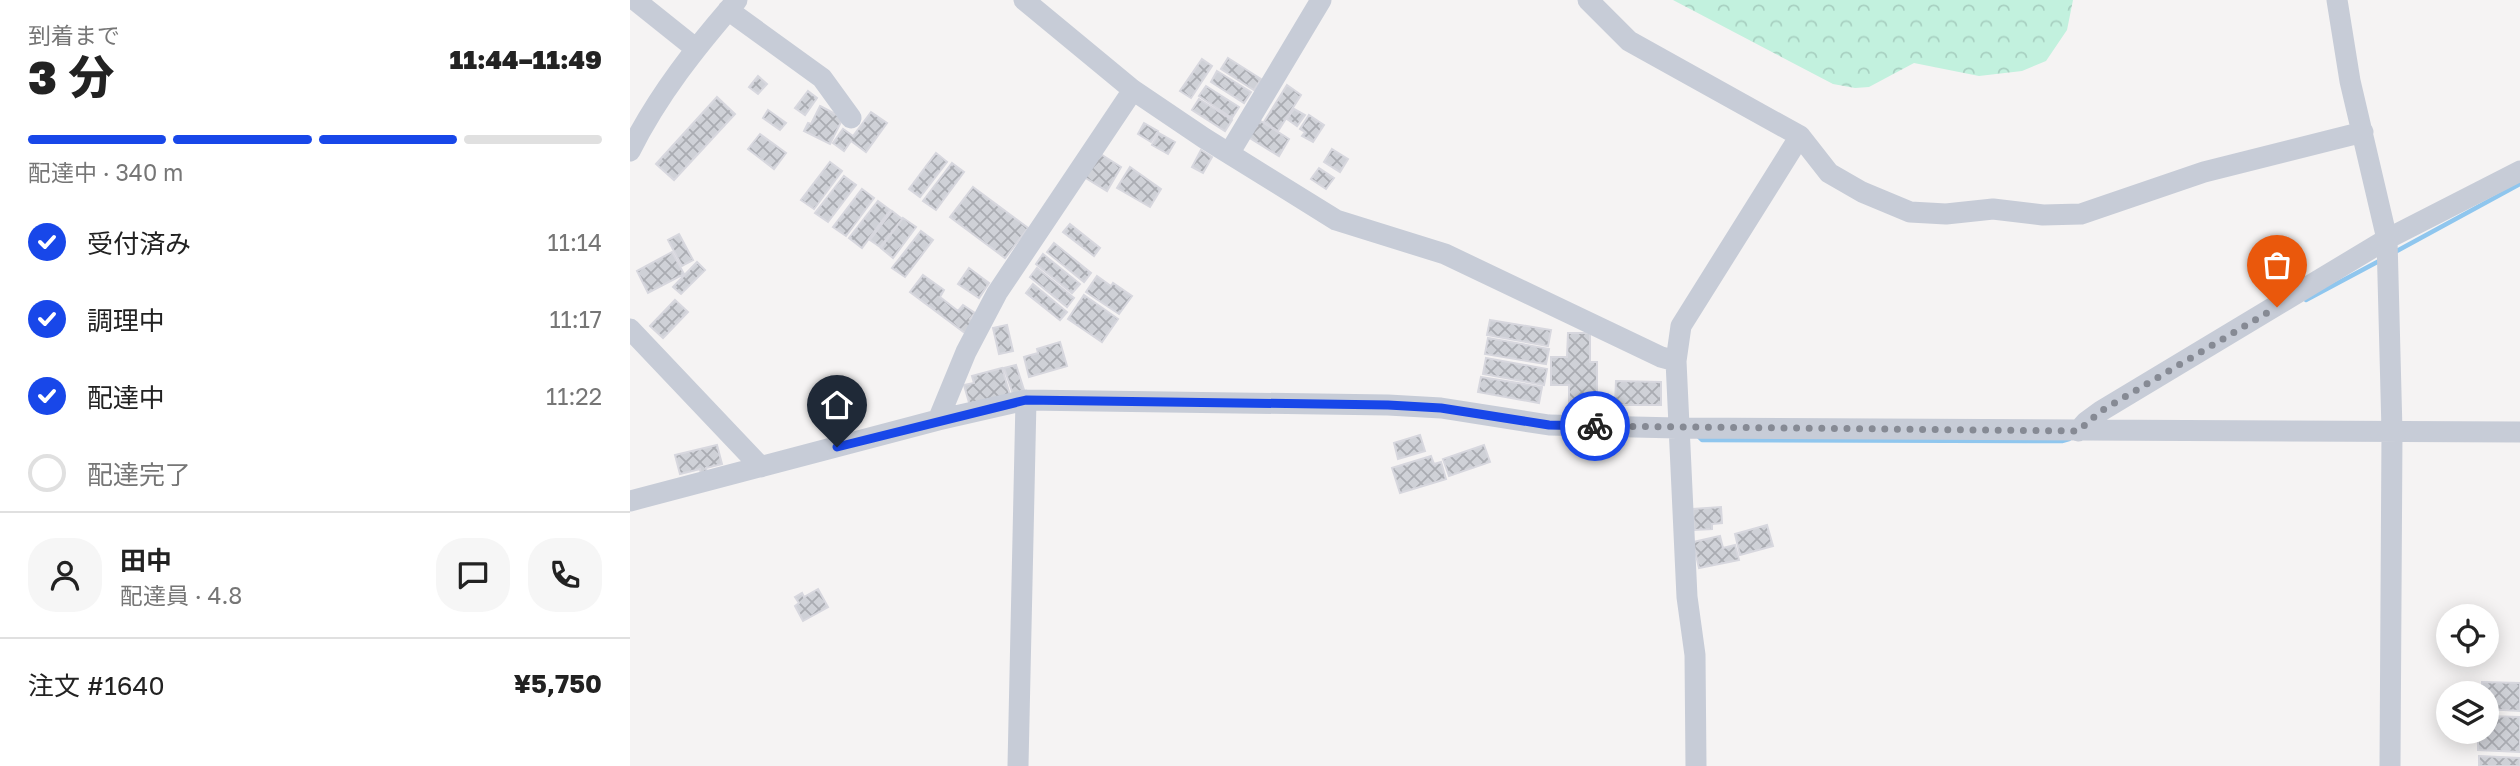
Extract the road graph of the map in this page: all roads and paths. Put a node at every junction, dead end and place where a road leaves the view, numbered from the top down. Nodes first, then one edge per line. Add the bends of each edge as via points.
1 (635, 0) edge
2 (1024, 0) edge
3 (1321, 0) edge
4 (1588, 0) edge
5 (2337, 0) edge
6 (733, 5) edge
7 (695, 48) junction
8 (1133, 90) junction
9 (851, 118) dead end
10 (2363, 132) junction
11 (1800, 136) junction
12 (630, 150) edge
13 (1230, 152) junction
14 (2520, 171) edge
15 (2387, 239) junction
16 (630, 329) edge
17 (1676, 360) junction
18 (1026, 400) junction
19 (938, 421) junction
20 (1677, 428) junction
21 (2078, 431) junction
22 (2392, 431) junction
23 (2520, 432) edge
24 (761, 467) junction
25 (630, 501) edge
26 (1018, 766) edge
27 (1696, 766) edge
28 (2390, 766) edge

1 - 7 street
2 - 8 street
3 - 13 street
4 - 11 street via 1629,41
5 - 10 street
6 - 7 street
6 - 9 street via 822,78
7 - 12 street
8 - 13 street
8 - 19 street via 997,293
10 - 11 street via 2204,172 2096,210 2066,215 1993,209 1910,212 1829,173
10 - 15 street
11 - 17 street via 1681,326
13 - 17 street via 1336,220 1445,254 1661,357
14 - 15 street
15 - 21 street via 2101,411
15 - 22 street
16 - 24 street
17 - 20 street
18 - 19 street
18 - 20 street via 1401,406 1549,425
18 - 26 street
19 - 24 street
20 - 21 street
20 - 27 street via 1695,654
21 - 22 street
22 - 23 street
22 - 28 street
24 - 25 street

